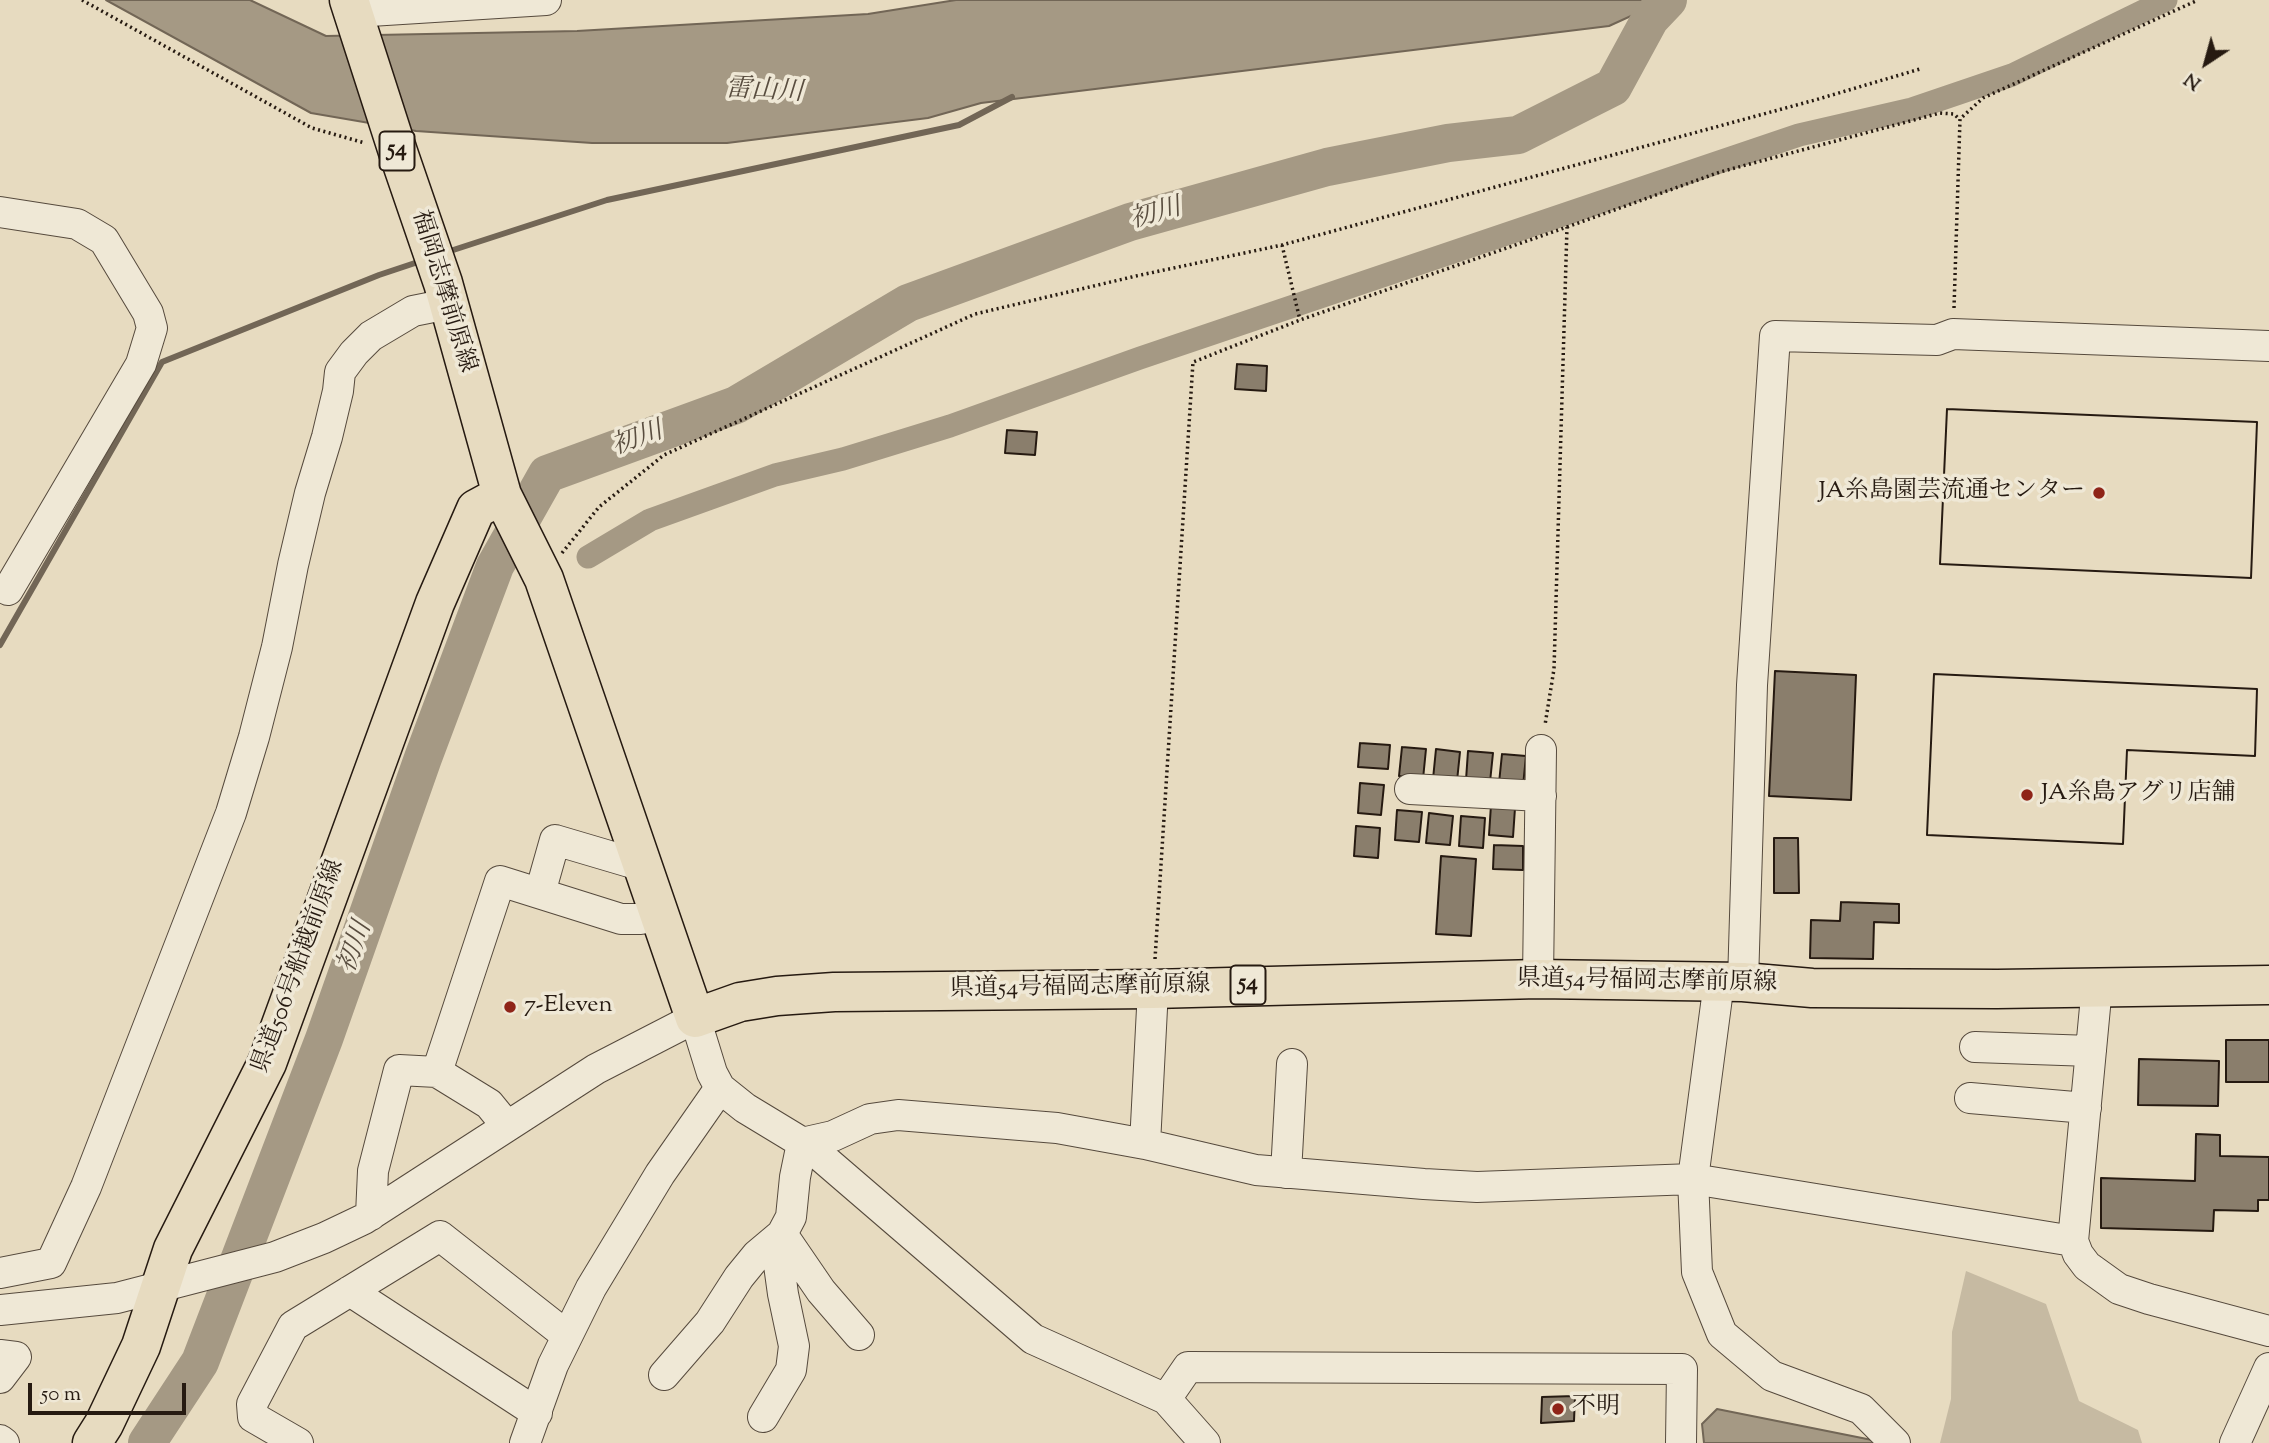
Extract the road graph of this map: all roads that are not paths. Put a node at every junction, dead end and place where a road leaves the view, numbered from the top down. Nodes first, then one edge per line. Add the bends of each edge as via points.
1 (546, 0) edge
2 (353, 9) edge
3 (0, 212) edge
4 (445, 294) junction
5 (2269, 346) edge
6 (502, 495) junction
7 (8, 590) dead end
8 (1541, 750) road end
9 (1410, 789) dead end
10 (1541, 796) junction
11 (643, 866) junction
12 (540, 893) junction
13 (661, 914) junction
14 (1538, 979) junction
15 (1731, 982) junction
16 (2269, 985) edge
17 (2097, 986) junction
18 (1153, 989) junction
19 (695, 1018) junction
20 (1975, 1047) dead end
21 (2091, 1051) junction
22 (1292, 1064) dead end
23 (437, 1072) junction
24 (720, 1088) junction
25 (1970, 1098) dead end
26 (2086, 1108) junction
27 (507, 1126) junction
28 (802, 1143) junction
29 (1145, 1144) junction
30 (1286, 1173) junction
31 (1693, 1179) junction
32 (368, 1217) junction
33 (782, 1234) junction
34 (2073, 1241) junction
35 (0, 1273) edge
36 (175, 1283) junction
37 (350, 1291) junction
38 (0, 1310) edge
39 (2269, 1331) edge
40 (566, 1335) junction
41 (859, 1335) dead end
42 (0, 1355) edge
43 (2269, 1368) edge
44 (664, 1375) dead end
45 (0, 1378) edge
46 (1166, 1399) junction
47 (537, 1413) junction
48 (764, 1418) dead end
49 (92, 1443) edge
50 (298, 1443) edge
51 (525, 1443) edge
52 (1205, 1443) edge
53 (1681, 1443) edge
54 (1895, 1443) edge
55 (2235, 1443) edge

1 - 2 street
2 - 4 main road, 福岡志摩前原線 / 54
3 - 7 street via 77,224 104,240 148,313 152,328 141,363
4 - 6 main road, 福岡志摩前原線 / 54
4 - 35 street via 371,336 341,372 277,647 231,813 86,1187 51,1263
5 - 15 street via 1953,334 1937,340 1775,336
6 - 11 main road, 福岡志摩前原線 / 54 via 544,579
6 - 36 main road, 県道506号船越前原線 via 476,509 435,603 267,1063 173,1249
8 - 10 street
9 - 10 street
10 - 14 street
11 - 12 street via 555,840
11 - 13 main road, 54
12 - 13 street via 621,919
12 - 23 street via 500,881
13 - 19 main road, 54
14 - 15 main road, 県道54号福岡志摩前原線 / 54
14 - 18 main road, 県道54号福岡志摩前原線 / 54
15 - 17 main road, 県道54号福岡志摩前原線 / 54 via 1825,988
15 - 31 street
16 - 17 main road, 県道54号福岡志摩前原線 / 54
17 - 21 street
18 - 19 main road, 県道54号福岡志摩前原線 / 54 via 822,992 740,1002
18 - 29 street
19 - 24 street
19 - 27 street via 596,1069
20 - 21 street
21 - 26 street
22 - 30 street
23 - 27 street via 489,1104
23 - 32 street via 399,1070 373,1171
24 - 28 street
24 - 40 street via 660,1174
25 - 26 street
26 - 34 street
27 - 32 street
28 - 29 street via 833,1136 870,1119 898,1115 1057,1128
28 - 33 street via 791,1217
28 - 46 street via 1034,1339
29 - 30 street
30 - 31 street via 1477,1187
31 - 34 street
31 - 54 street via 1697,1272 1722,1334 1772,1376 1861,1409
32 - 36 street via 275,1257
33 - 41 street via 821,1291
33 - 44 street via 757,1255 710,1322
33 - 48 street via 780,1275 794,1346 791,1370
34 - 39 street via 2087,1266 2119,1289
36 - 38 street via 117,1298
36 - 49 main road, 県道506号船越前原線
37 - 40 street via 440,1236
37 - 47 street
37 - 50 street via 293,1326 252,1404 253,1417
40 - 47 street
42 - 45 street via 16,1357
43 - 55 street
46 - 52 street
46 - 53 street via 1188,1367 1682,1369
47 - 51 street

